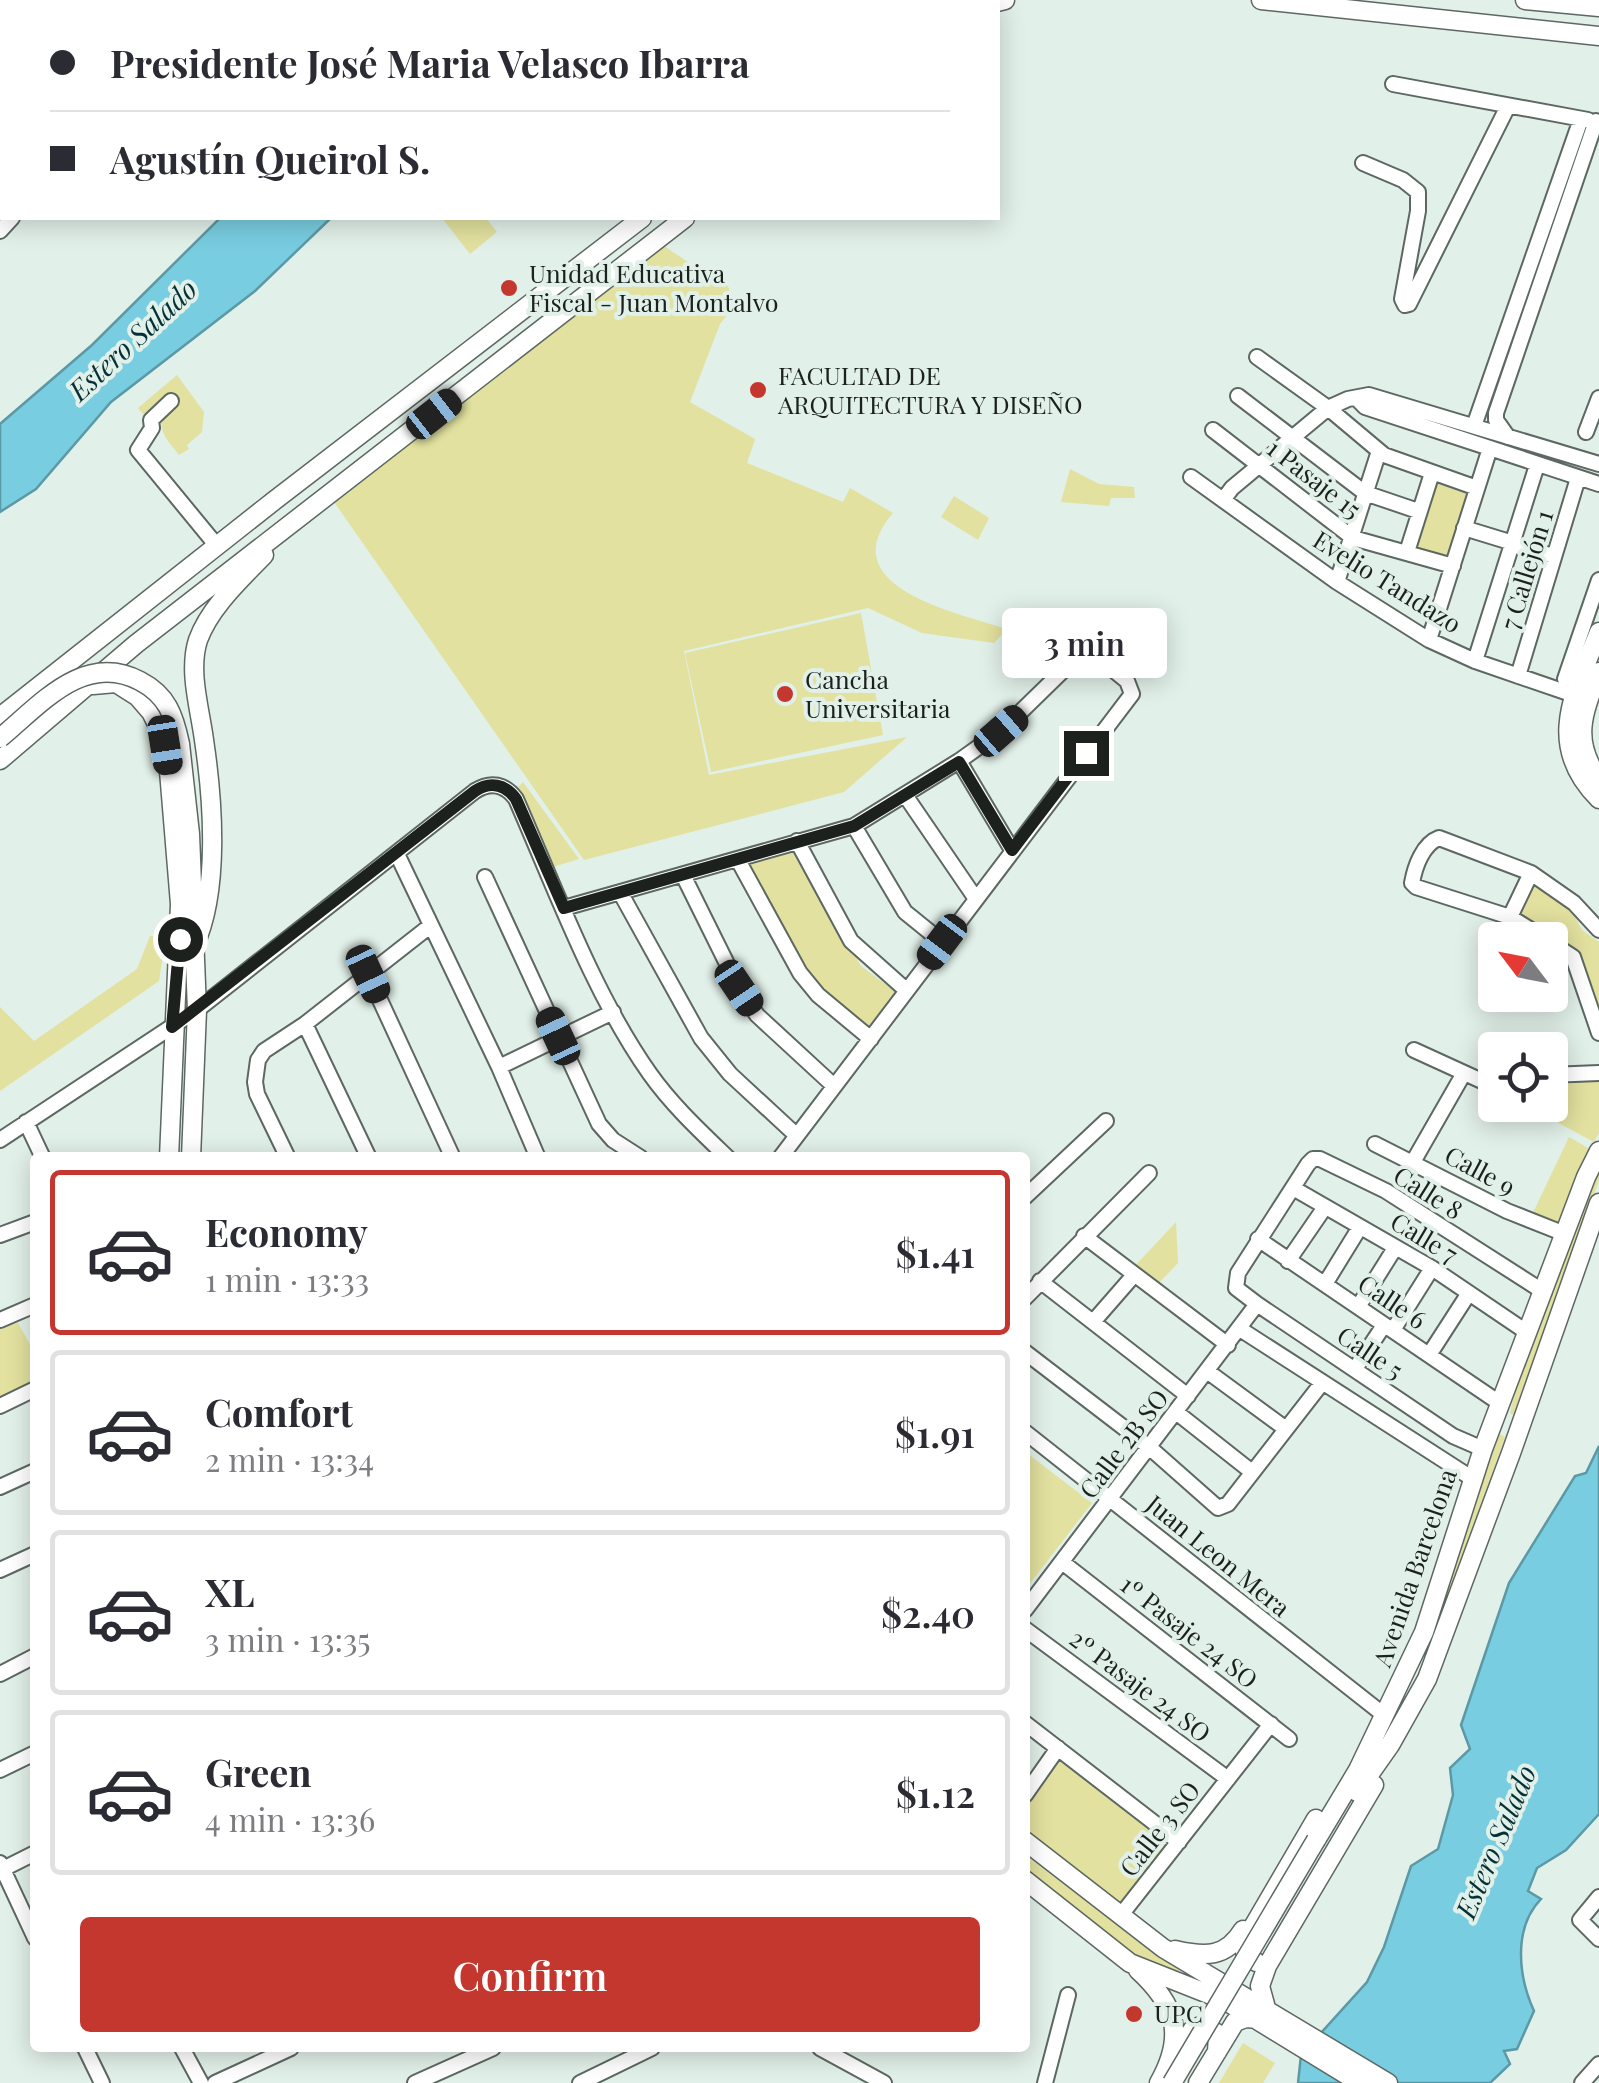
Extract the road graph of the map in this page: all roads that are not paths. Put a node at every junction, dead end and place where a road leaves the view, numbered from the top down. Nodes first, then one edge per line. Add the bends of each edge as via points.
1 (1261, 0) edge
2 (1524, 0) edge
3 (1587, 0) edge
4 (1566, 4) junction
5 (1599, 7) edge
6 (1599, 36) edge
7 (1393, 84) dead end
8 (1508, 106) junction
9 (1592, 120) edge
10 (1363, 163) dead end
11 (639, 220) edge
12 (683, 220) edge
13 (1257, 358) dead end
14 (1238, 396) dead end
15 (1356, 398) junction
16 (1599, 398) edge
17 (171, 401) dead end
18 (1328, 408) junction
19 (1474, 426) junction
20 (1213, 430) dead end
21 (1586, 432) dead end
22 (1508, 437) junction
23 (1291, 438) junction
24 (1490, 448) junction
25 (1379, 451) junction
26 (1259, 464) junction
27 (1599, 464) edge
28 (1537, 465) junction
29 (1432, 473) junction
30 (1191, 477) dead end
31 (1578, 478) junction
32 (1599, 484) edge
33 (1477, 488) junction
34 (1365, 493) junction
35 (1223, 500) junction
36 (1418, 512) junction
37 (296, 518) junction
38 (1464, 528) junction
39 (1354, 538) junction
40 (1513, 544) junction
41 (217, 546) junction
42 (1407, 552) junction
43 (1554, 556) junction
44 (1453, 566) junction
45 (1599, 580) edge
46 (1338, 582) junction
47 (1599, 632) edge
48 (1430, 640) junction
49 (1475, 661) junction
50 (1599, 672) edge
51 (1518, 676) junction
52 (1570, 687) junction
53 (80, 694) junction
54 (0, 717) edge
55 (0, 738) edge
56 (0, 760) edge
57 (959, 762) junction
58 (1599, 778) edge
59 (905, 796) junction
60 (1599, 799) edge
61 (854, 826) junction
62 (796, 842) junction
63 (1012, 850) junction
64 (397, 854) junction
65 (738, 860) junction
66 (1531, 873) junction
67 (683, 875) junction
68 (484, 877) dead end
69 (620, 892) junction
70 (976, 899) junction
71 (564, 908) junction
72 (1510, 917) junction
73 (1518, 922) edge
74 (430, 926) junction
75 (1599, 930) edge
76 (942, 942) junction
77 (194, 946) junction
78 (1568, 954) edge
79 (368, 974) junction
80 (906, 990) junction
81 (197, 1010) junction
82 (612, 1012) junction
83 (305, 1024) junction
84 (172, 1027) junction
85 (1599, 1033) edge
86 (558, 1036) junction
87 (871, 1039) junction
88 (1414, 1050) dead end
89 (499, 1067) junction
90 (1464, 1073) junction
91 (1599, 1073) edge
92 (1568, 1074) edge
93 (1478, 1080) edge
94 (834, 1086) junction
95 (1106, 1121) dead end
96 (26, 1122) junction
97 (796, 1135) junction
98 (0, 1140) edge
99 (1375, 1144) dead end
100 (1599, 1151) edge
101 (40, 1152) edge
102 (169, 1152) edge
103 (191, 1152) edge
104 (285, 1152) edge
105 (366, 1152) edge
106 (450, 1152) edge
107 (531, 1152) edge
108 (632, 1152) edge
109 (722, 1152) edge
110 (784, 1152) edge
111 (1413, 1162) junction
112 (1149, 1173) dead end
113 (1292, 1188) junction
114 (1030, 1192) edge
115 (1599, 1203) edge
116 (1325, 1207) junction
117 (30, 1224) edge
118 (1360, 1227) junction
119 (1566, 1234) junction
120 (0, 1235) edge
121 (1084, 1236) junction
122 (1258, 1239) junction
123 (1396, 1248) junction
124 (1288, 1261) junction
125 (1432, 1268) junction
126 (1134, 1275) junction
127 (1040, 1281) junction
128 (1324, 1284) junction
129 (1236, 1288) joint
130 (1030, 1292) edge
131 (1544, 1292) junction
132 (1469, 1293) junction
133 (1257, 1304) junction
134 (1358, 1306) junction
135 (30, 1307) edge
136 (0, 1320) edge
137 (1093, 1322) junction
138 (1389, 1328) junction
139 (1240, 1329) junction
140 (1528, 1333) junction
141 (1228, 1345) junction
142 (1429, 1355) junction
143 (1030, 1356) edge
144 (1354, 1369) junction
145 (1207, 1372) junction
146 (1322, 1383) junction
147 (30, 1391) edge
148 (1504, 1395) junction
149 (1188, 1396) junction
150 (0, 1406) edge
151 (1176, 1412) junction
152 (1524, 1416) junction
153 (1286, 1429) junction
154 (1030, 1436) edge
155 (1454, 1436) junction
156 (1486, 1440) junction
157 (1149, 1448) junction
158 (1512, 1453) junction
159 (1437, 1459) junction
160 (1252, 1472) junction
161 (30, 1473) edge
162 (1473, 1479) junction
163 (0, 1487) edge
164 (1110, 1499) junction
165 (30, 1556) edge
166 (1062, 1562) junction
167 (0, 1570) edge
168 (1030, 1604) edge
169 (1030, 1632) edge
170 (30, 1659) edge
171 (0, 1674) edge
172 (1384, 1716) junction
173 (1271, 1724) junction
174 (1030, 1727) edge
175 (1371, 1737) junction
176 (1290, 1739) dead end
177 (1390, 1745) junction
178 (1058, 1748) junction
179 (30, 1755) edge
180 (0, 1770) edge
181 (1228, 1779) junction
182 (1030, 1787) edge
183 (1179, 1842) junction
184 (1321, 1843) junction
185 (1030, 1845) edge
186 (30, 1855) edge
187 (2, 1866) edge
188 (1279, 1881) junction
189 (1030, 1884) edge
190 (1599, 1897) edge
191 (1121, 1915) junction
192 (30, 1927) edge
193 (1599, 1938) edge
194 (1163, 1948) junction
195 (1274, 1954) junction
196 (1130, 1963) junction
197 (1068, 1996) dead end
198 (1265, 2016) junction
199 (87, 2052) edge
200 (184, 2052) edge
201 (283, 2052) edge
202 (484, 2052) edge
203 (644, 2052) edge
204 (827, 2052) edge
205 (1216, 2052) junction
206 (1599, 2064) edge
207 (93, 2066) junction
208 (1165, 2081) edge
209 (82, 2083) edge
210 (102, 2083) edge
211 (201, 2083) edge
212 (215, 2083) edge
213 (415, 2083) edge
214 (580, 2083) edge
215 (884, 2083) edge
216 (1045, 2083) edge
217 (1186, 2083) edge
218 (1198, 2083) edge
219 (1360, 2083) edge
220 (1388, 2083) edge
221 (1582, 2083) edge

1 - 6 main road
2 - 4 main road
3 - 4 main road
4 - 5 main road
7 - 8 street
8 - 9 street
8 - 10 street via 1405,306 1418,192
9 - 19 street
9 - 22 street via 1496,413
11 - 41 main road
12 - 37 main road
13 - 18 street
14 - 23 street
15 - 18 street
15 - 19 street via 1369,395
15 - 24 street via 1366,408
16 - 21 street
17 - 41 street via 150,420 138,450
18 - 23 street
18 - 25 street
19 - 22 street
20 - 26 street, 1 Pasaje 15
22 - 27 street
23 - 26 street
23 - 34 street
24 - 28 street
24 - 33 street
25 - 29 street
25 - 34 street
26 - 35 street
26 - 39 street, 1 Pasaje 15
28 - 31 street
28 - 40 street
29 - 33 street
29 - 36 street
30 - 35 street, Evelio Tandazo
31 - 32 street
31 - 43 street, 7 Callejón 1
33 - 38 street
34 - 36 street
34 - 39 street
35 - 46 street, Evelio Tandazo
36 - 42 street
37 - 53 main road
37 - 77 main road via 218,607 196,649 213,812 205,923
38 - 40 street
38 - 44 street
39 - 42 street, 1 Pasaje 15
39 - 46 street
40 - 43 street
40 - 49 street
41 - 54 main road
42 - 44 street, 1 Pasaje 15
43 - 51 street, 7 Callejón 1
44 - 48 street
45 - 52 street
46 - 48 street, Evelio Tandazo
47 - 52 main road
48 - 49 street, Evelio Tandazo
49 - 51 street, Evelio Tandazo
50 - 58 main road via 1581,737
51 - 52 street, Evelio Tandazo
52 - 60 main road via 1569,750
53 - 56 main road
53 - 84 main road via 102,681 122,686 152,712 165,745 180,904
55 - 77 main road, bridge via 88,673 131,676 163,698 180,744
57 - 59 street
57 - 63 street
57 - 63 street via 1031,705 1083,651 1127,681 1132,694
59 - 61 street
59 - 70 street
61 - 62 street
61 - 76 street via 904,912
62 - 65 street
62 - 80 street via 851,941
63 - 70 street
64 - 71 street via 475,791 494,785 511,793
64 - 74 street
64 - 81 street
65 - 67 street
65 - 87 street via 800,973
66 - 72 street
66 - 72 street via 1439,838 1426,847 1412,877 1416,888
66 - 75 street
67 - 69 street
67 - 94 street via 757,1014
68 - 86 street
69 - 71 street
69 - 97 street via 700,1038
70 - 76 street
71 - 82 street
72 - 73 street
74 - 79 street
74 - 89 street
76 - 80 street
77 - 81 main road
78 - 85 street
79 - 83 street
79 - 106 street
80 - 87 street
81 - 84 street
81 - 103 main road
82 - 86 street
82 - 109 street via 674,1106
83 - 104 street via 264,1051 255,1070 257,1094
83 - 105 street
84 - 96 street
84 - 102 main road
86 - 89 street
86 - 108 street via 599,1124
87 - 94 street
88 - 90 street
89 - 107 street
90 - 93 street
90 - 111 street
91 - 92 street
94 - 97 street
95 - 114 street
96 - 98 street
96 - 101 street
97 - 110 street
99 - 111 street, Calle 9
100 - 119 main road, Avenida Barcelona
111 - 119 street, Calle 9 via 1507,1212
112 - 121 street
113 - 116 street, Calle 7
113 - 122 street, Calle 8
113 - 131 street, Calle 8 via 1308,1164 1320,1159 1386,1192
115 - 152 main road, Avenida Barcelona
116 - 118 street, Calle 7
116 - 124 street
117 - 120 street
118 - 123 street, Calle 7
118 - 128 street
119 - 131 main road, Avenida Barcelona
121 - 126 street
121 - 127 street
122 - 124 street, Calle 6
122 - 129 street, Calle 8
123 - 125 street, Calle 7
123 - 134 street
124 - 128 street, Calle 6
125 - 132 street, Calle 7
125 - 138 street
126 - 137 street
126 - 141 street
127 - 130 street
127 - 137 street
128 - 134 street, Calle 6
129 - 133 street, Calle 5
131 - 140 main road, Avenida Barcelona
132 - 140 street, Calle 7
132 - 142 street
133 - 139 street, Calle 2B SO
133 - 144 street, Calle 5
134 - 138 street, Calle 6
135 - 136 street
137 - 149 street
138 - 142 street, Calle 6
138 - 144 street
139 - 141 street, Calle 2B SO
139 - 146 street
140 - 148 main road, Avenida Barcelona
141 - 145 street, Calle 2B SO
142 - 148 street, Calle 6
143 - 157 street
144 - 155 street, Calle 5
145 - 149 street, Calle 2B SO
145 - 153 street
146 - 153 street
146 - 159 street
147 - 150 street
148 - 152 main road via 1503,1416 1513,1424
148 - 156 main road, Avenida Barcelona
149 - 151 street, Calle 2B SO
151 - 157 street, Calle 2B SO
151 - 160 street
152 - 158 main road, Avenida Barcelona
153 - 160 street
154 - 164 street, Juan Leon Mera
155 - 156 street, Calle 5
155 - 159 street via 1453,1452
156 - 158 main road via 1500,1426 1509,1430
156 - 162 main road, Avenida Barcelona
157 - 160 street via 1218,1508
157 - 164 street, Calle 2B SO
158 - 177 main road, Avenida Barcelona via 1427,1679
159 - 162 street
161 - 163 street
162 - 172 main road, Avenida Barcelona via 1424,1632
164 - 166 street, Calle 2B SO
164 - 172 street, Juan Leon Mera
165 - 167 street
166 - 168 street, Calle 2B SO
166 - 173 street, 1º Pasaje 24 SO
169 - 181 street, 2º Pasaje 24 SO
170 - 171 street
172 - 175 main road, Avenida Barcelona
173 - 176 street, 1º Pasaje 24 SO
173 - 181 street, Calle 3 SO
174 - 178 street
175 - 184 main road, Avenida Barcelona
175 - 188 main road
177 - 184 main road, Avenida Barcelona
177 - 195 main road via 1376,1784
178 - 182 street
178 - 183 street
179 - 180 street
181 - 183 street, Calle 3 SO
183 - 191 street, Calle 3 SO
184 - 208 main road, Avenida Barcelona, bridge
184 - 217 main road, Avenida Barcelona
185 - 191 main road
186 - 187 street
187 - 192 street
188 - 194 main road via 1226,1950 1193,1954
188 - 195 main road via 1243,1944 1257,1962
189 - 196 main road
190 - 193 street via 1580,1920
191 - 194 main road
194 - 198 main road
195 - 198 main road via 1260,1986
196 - 198 main road
196 - 208 main road via 1172,2013
197 - 216 street
198 - 205 main road via 1236,2022
198 - 219 main road
198 - 220 main road
199 - 207 street
200 - 211 street
201 - 212 street
202 - 213 street
203 - 214 street
204 - 215 street
205 - 208 main road via 1218,2034 1198,2026
205 - 218 main road
206 - 221 street
207 - 209 street
207 - 210 street

